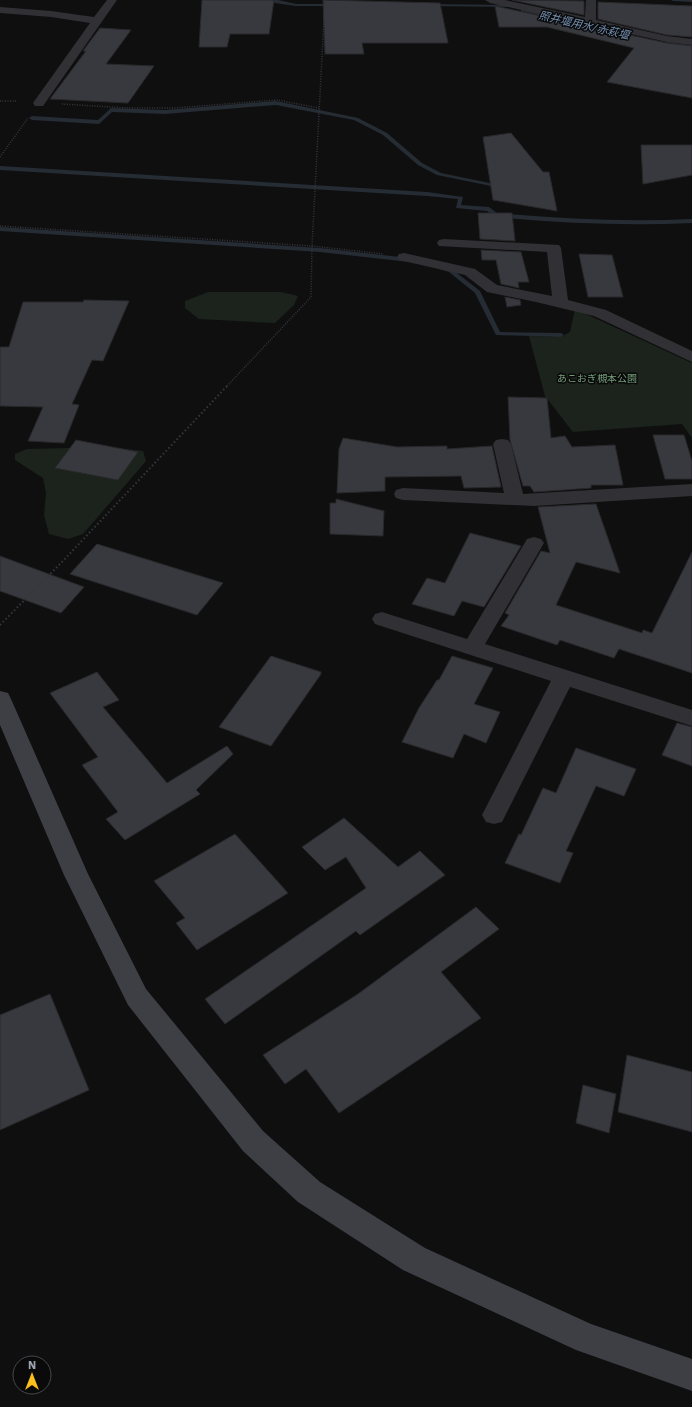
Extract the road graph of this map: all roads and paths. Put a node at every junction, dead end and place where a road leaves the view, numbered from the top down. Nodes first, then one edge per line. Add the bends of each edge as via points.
1 (112, 0) edge
2 (325, 0) edge
3 (490, 0) edge
4 (591, 0) edge
5 (0, 10) edge
6 (97, 21) junction
7 (590, 21) junction
8 (692, 42) edge
9 (39, 102) junction
10 (319, 108) junction
11 (0, 157) edge
12 (0, 226) edge
13 (444, 243) dead end
14 (312, 246) junction
15 (404, 257) joint
16 (561, 304) junction
17 (692, 357) edge
18 (502, 444) dead end
19 (692, 490) edge
20 (403, 494) dead end
21 (515, 500) junction
22 (534, 543) dead end
23 (382, 619) dead end
24 (0, 625) edge
25 (472, 648) junction
26 (564, 677) junction
27 (0, 699) edge
28 (692, 718) edge
29 (494, 815) dead end
30 (692, 1375) edge

1 - 6 street
2 - 10 path
3 - 7 street
4 - 7 street
5 - 6 street
6 - 9 street
7 - 8 street via 667,39
9 - 10 path via 174,108 277,100
9 - 11 path
10 - 14 path
12 - 14 path
13 - 16 street via 554,248
14 - 15 path
14 - 24 path via 311,297
15 - 16 street via 470,272 492,289
16 - 17 street via 600,313
18 - 21 street
19 - 21 street
20 - 21 street
22 - 25 street
23 - 25 street
25 - 26 street
26 - 28 street
26 - 29 street
27 - 30 street via 76,875 137,997 253,1141 309,1192 414,1259 587,1339

